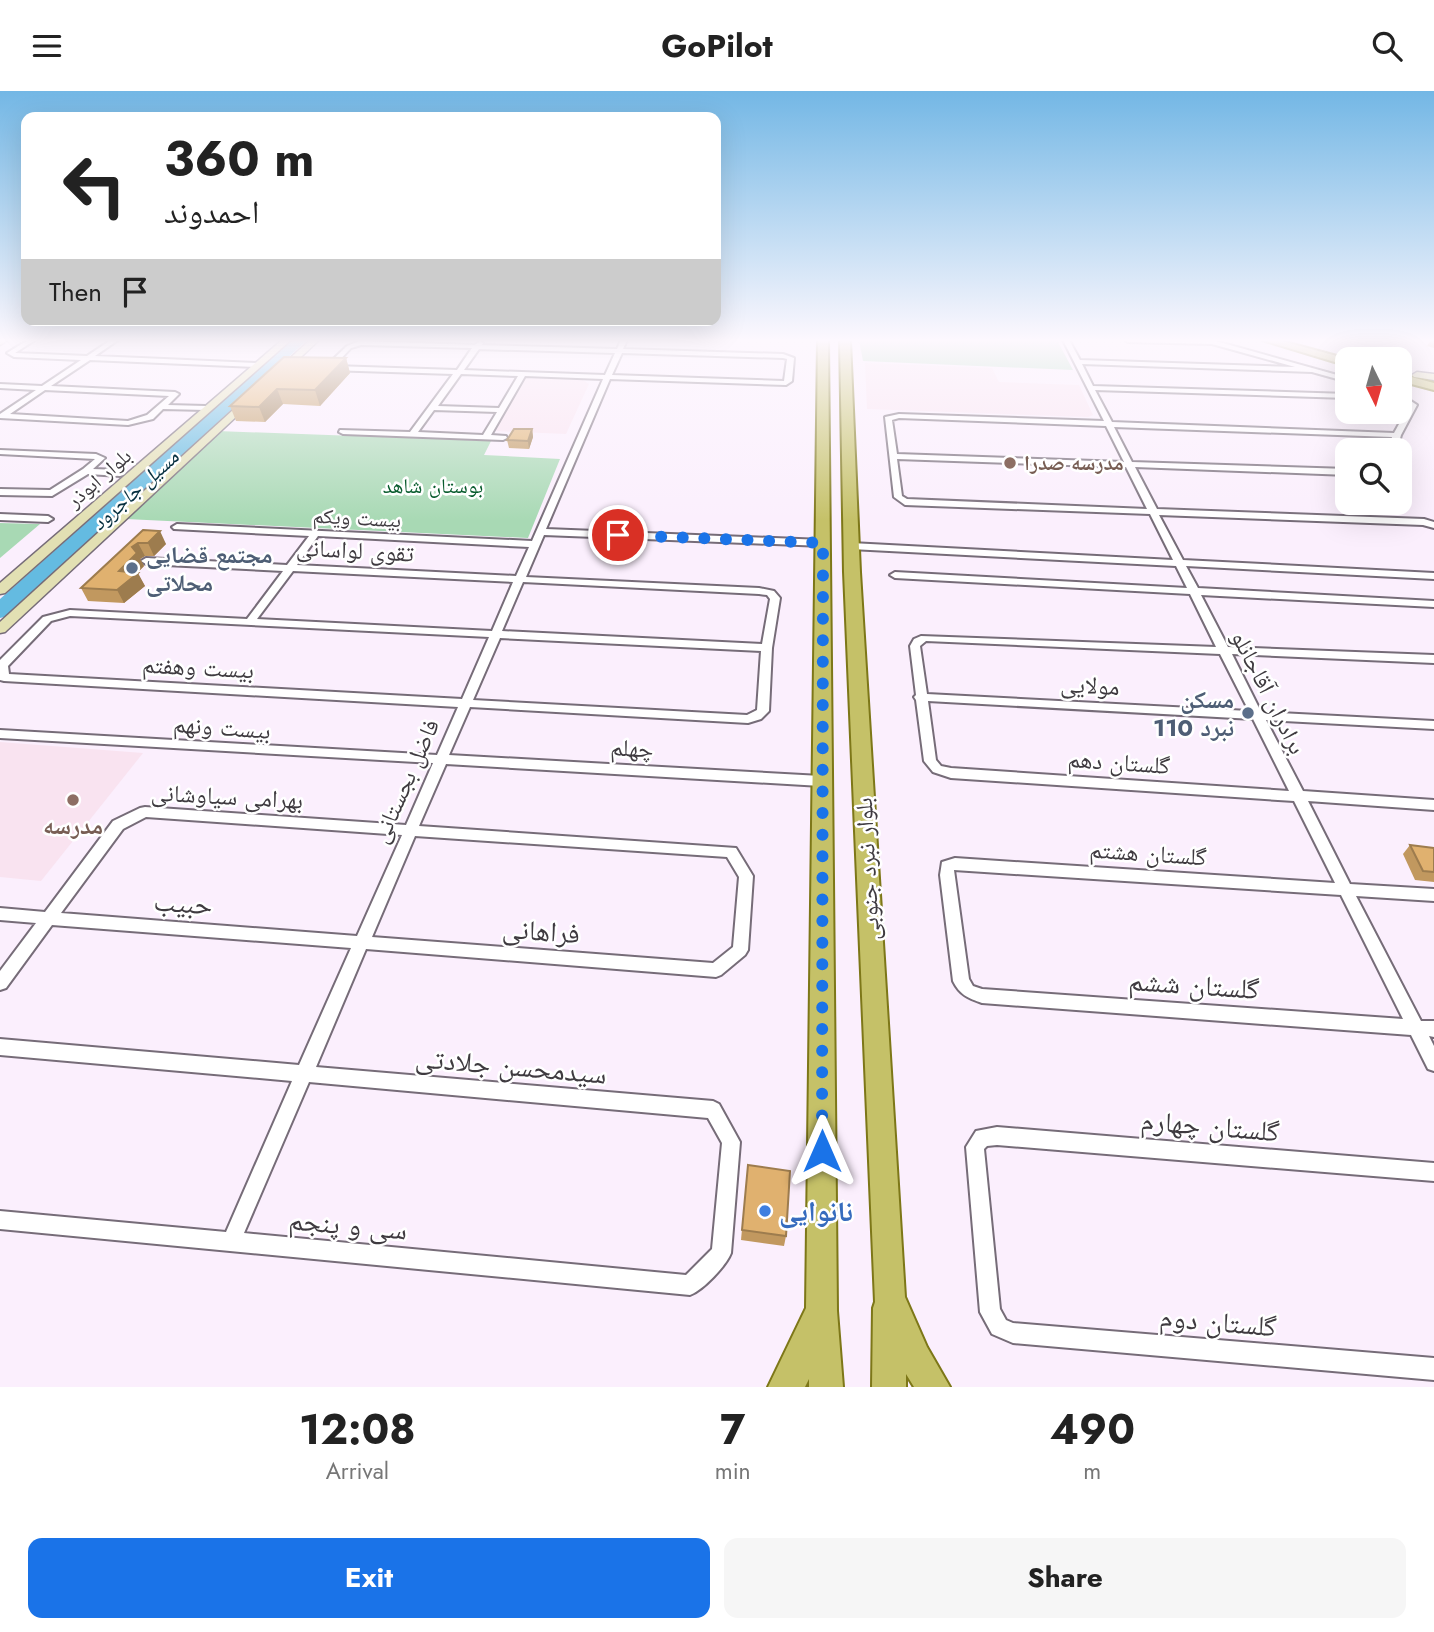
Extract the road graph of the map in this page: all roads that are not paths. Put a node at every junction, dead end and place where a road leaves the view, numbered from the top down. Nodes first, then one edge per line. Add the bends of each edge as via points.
1 (24, 400) edge
2 (170, 400) edge
3 (215, 400) edge
4 (248, 400) edge
5 (438, 400) edge
6 (508, 400) edge
7 (598, 400) edge
8 (823, 400) edge
9 (847, 400) edge
10 (1097, 400) edge
11 (162, 407) junction
12 (206, 408) junction
13 (432, 408) junction
14 (502, 410) junction
15 (1, 416) edge
16 (888, 419) joint
17 (128, 423) joint
18 (1108, 423) junction
19 (1403, 424) edge
20 (344, 432) dead end
21 (413, 434) junction
22 (1397, 435) junction
23 (486, 437) junction
24 (503, 438) dead end
25 (1396, 438) edge
26 (0, 452) edge
27 (893, 456) junction
28 (1130, 465) junction
29 (86, 471) junction
30 (120, 473) dead end
31 (1335, 473) edge
32 (0, 492) edge
33 (1154, 513) junction
34 (0, 517) edge
35 (48, 519) dead end
36 (1433, 524) edge
37 (177, 527) dead end
38 (541, 532) junction
39 (316, 533) junction
40 (823, 543) junction
41 (536, 544) junction
42 (851, 546) junction
43 (146, 561) dead end
44 (1179, 562) junction
45 (290, 568) junction
46 (895, 575) dead end
47 (1434, 576) edge
48 (520, 579) junction
49 (0, 590) edge
50 (1194, 592) junction
51 (1434, 604) edge
52 (250, 622) junction
53 (0, 629) edge
54 (496, 635) junction
55 (767, 648) junction
56 (1224, 650) junction
57 (1434, 659) edge
58 (920, 698) junction
59 (467, 702) junction
60 (1257, 715) junction
61 (1434, 725) edge
62 (0, 734) edge
63 (441, 761) junction
64 (821, 781) junction
65 (1298, 796) junction
66 (1434, 805) edge
67 (411, 830) junction
68 (1345, 888) junction
69 (1434, 895) edge
70 (0, 914) edge
71 (48, 919) junction
72 (361, 943) junction
73 (716, 970) joint
74 (0, 983) edge
75 (968, 991) joint
76 (1416, 1028) junction
77 (1434, 1029) edge
78 (0, 1047) edge
79 (1434, 1063) edge
80 (304, 1074) junction
81 (982, 1137) joint
82 (1434, 1172) edge
83 (0, 1220) edge
84 (231, 1242) junction
85 (690, 1285) joint
86 (889, 1297) junction
87 (822, 1310) junction
88 (999, 1327) joint
89 (1434, 1369) edge
90 (785, 1387) edge
91 (826, 1387) edge
92 (889, 1387) edge
93 (933, 1387) edge

1 - 15 street
2 - 11 street
3 - 12 main road, بلوار ابوذر
4 - 53 main road, بلوار ابوذر
5 - 13 street
6 - 14 street
7 - 38 street, فاضل بجستانی
8 - 40 main road, بلوار نبرد جنوبی
9 - 42 main road, بلوار نبرد جنوبی
10 - 18 street, برادران آقاجانلو
11 - 12 street
11 - 17 street via 150,417
12 - 49 main road, بلوار ابوذر
13 - 14 street
13 - 21 street
14 - 23 street
15 - 17 street
16 - 18 street
16 - 27 street
18 - 22 street
18 - 28 street, برادران آقاجانلو
19 - 22 street
20 - 21 street
21 - 23 street
22 - 25 street
23 - 24 street
26 - 29 street via 101,458
27 - 28 street
27 - 33 street via 898,497 905,502
28 - 31 street
28 - 33 street, برادران آقاجانلو
29 - 30 street
29 - 32 street via 59,490
33 - 36 street
33 - 44 street, برادران آقاجانلو
34 - 35 street
37 - 39 street, بیست ویکم
38 - 40 street
38 - 41 street, فاضل بجستانی
39 - 41 street, بیست ویکم
39 - 45 street
40 - 64 main road, بلوار نبرد جنوبی
41 - 48 street, فاضل بجستانی
42 - 44 street
42 - 86 main road, بلوار نبرد جنوبی
43 - 45 street, تقوی لواسانی
44 - 47 street
44 - 50 street, برادران آقاجانلو
45 - 48 street, تقوی لواسانی
45 - 52 street
46 - 50 street
48 - 54 street, فاضل بجستانی
48 - 55 street, تقوی لواسانی via 770,593 775,599
50 - 51 street
50 - 56 street, برادران آقاجانلو
52 - 54 street
52 - 59 street, بیست وهفتم via 70,613 47,619 2,665 4,677
54 - 55 street
54 - 59 street, فاضل بجستانی
55 - 59 street via 763,711 748,719
56 - 57 street
56 - 58 street via 925,638 915,646
56 - 60 street, برادران آقاجانلو
58 - 60 street, مولایی
58 - 65 street, گلستان دهم via 930,761 951,773
59 - 63 street, فاضل بجستانی
60 - 61 street, مولایی
60 - 65 street, برادران آقاجانلو
62 - 63 street, بیست ونهم
63 - 64 street, چهلم
63 - 67 street, فاضل بجستانی
64 - 87 main road, بلوار نبرد جنوبی
65 - 66 street, گلستان دهم
65 - 68 street, برادران آقاجانلو
67 - 71 street, بهرامی سیاوشانی via 145,812 118,825
67 - 72 street, فاضل بجستانی
67 - 73 street, بهرامی سیاوشانی via 730,852 746,876 740,950
68 - 69 street
68 - 75 street, گلستان هشتم via 947,866 961,981
68 - 76 street, برادران آقاجانلو
70 - 71 street, حبیب
71 - 72 street, حبیب
71 - 74 street, بهرامی سیاوشانی
72 - 73 street, فراهانی
72 - 80 street, فاضل بجستانی
75 - 76 street, گلستان ششم via 982,996
76 - 77 street, گلستان ششم
76 - 79 street, برادران آقاجانلو
78 - 80 street, سیدمحسن جلادتی
80 - 84 street, فاضل بجستانی
80 - 85 street, سیدمحسن جلادتی via 713,1110 731,1142 721,1253
81 - 82 street, گلستان چهارم
81 - 88 street via 975,1147 990,1312
83 - 84 street, سی و پنجم
84 - 85 street, سی و پنجم
86 - 92 main road
86 - 93 main road, بلوار نبرد جنوبی via 915,1359
87 - 90 main road, بلوار نبرد جنوبی
87 - 91 main road
88 - 89 street, گلستان دوم via 1013,1333

